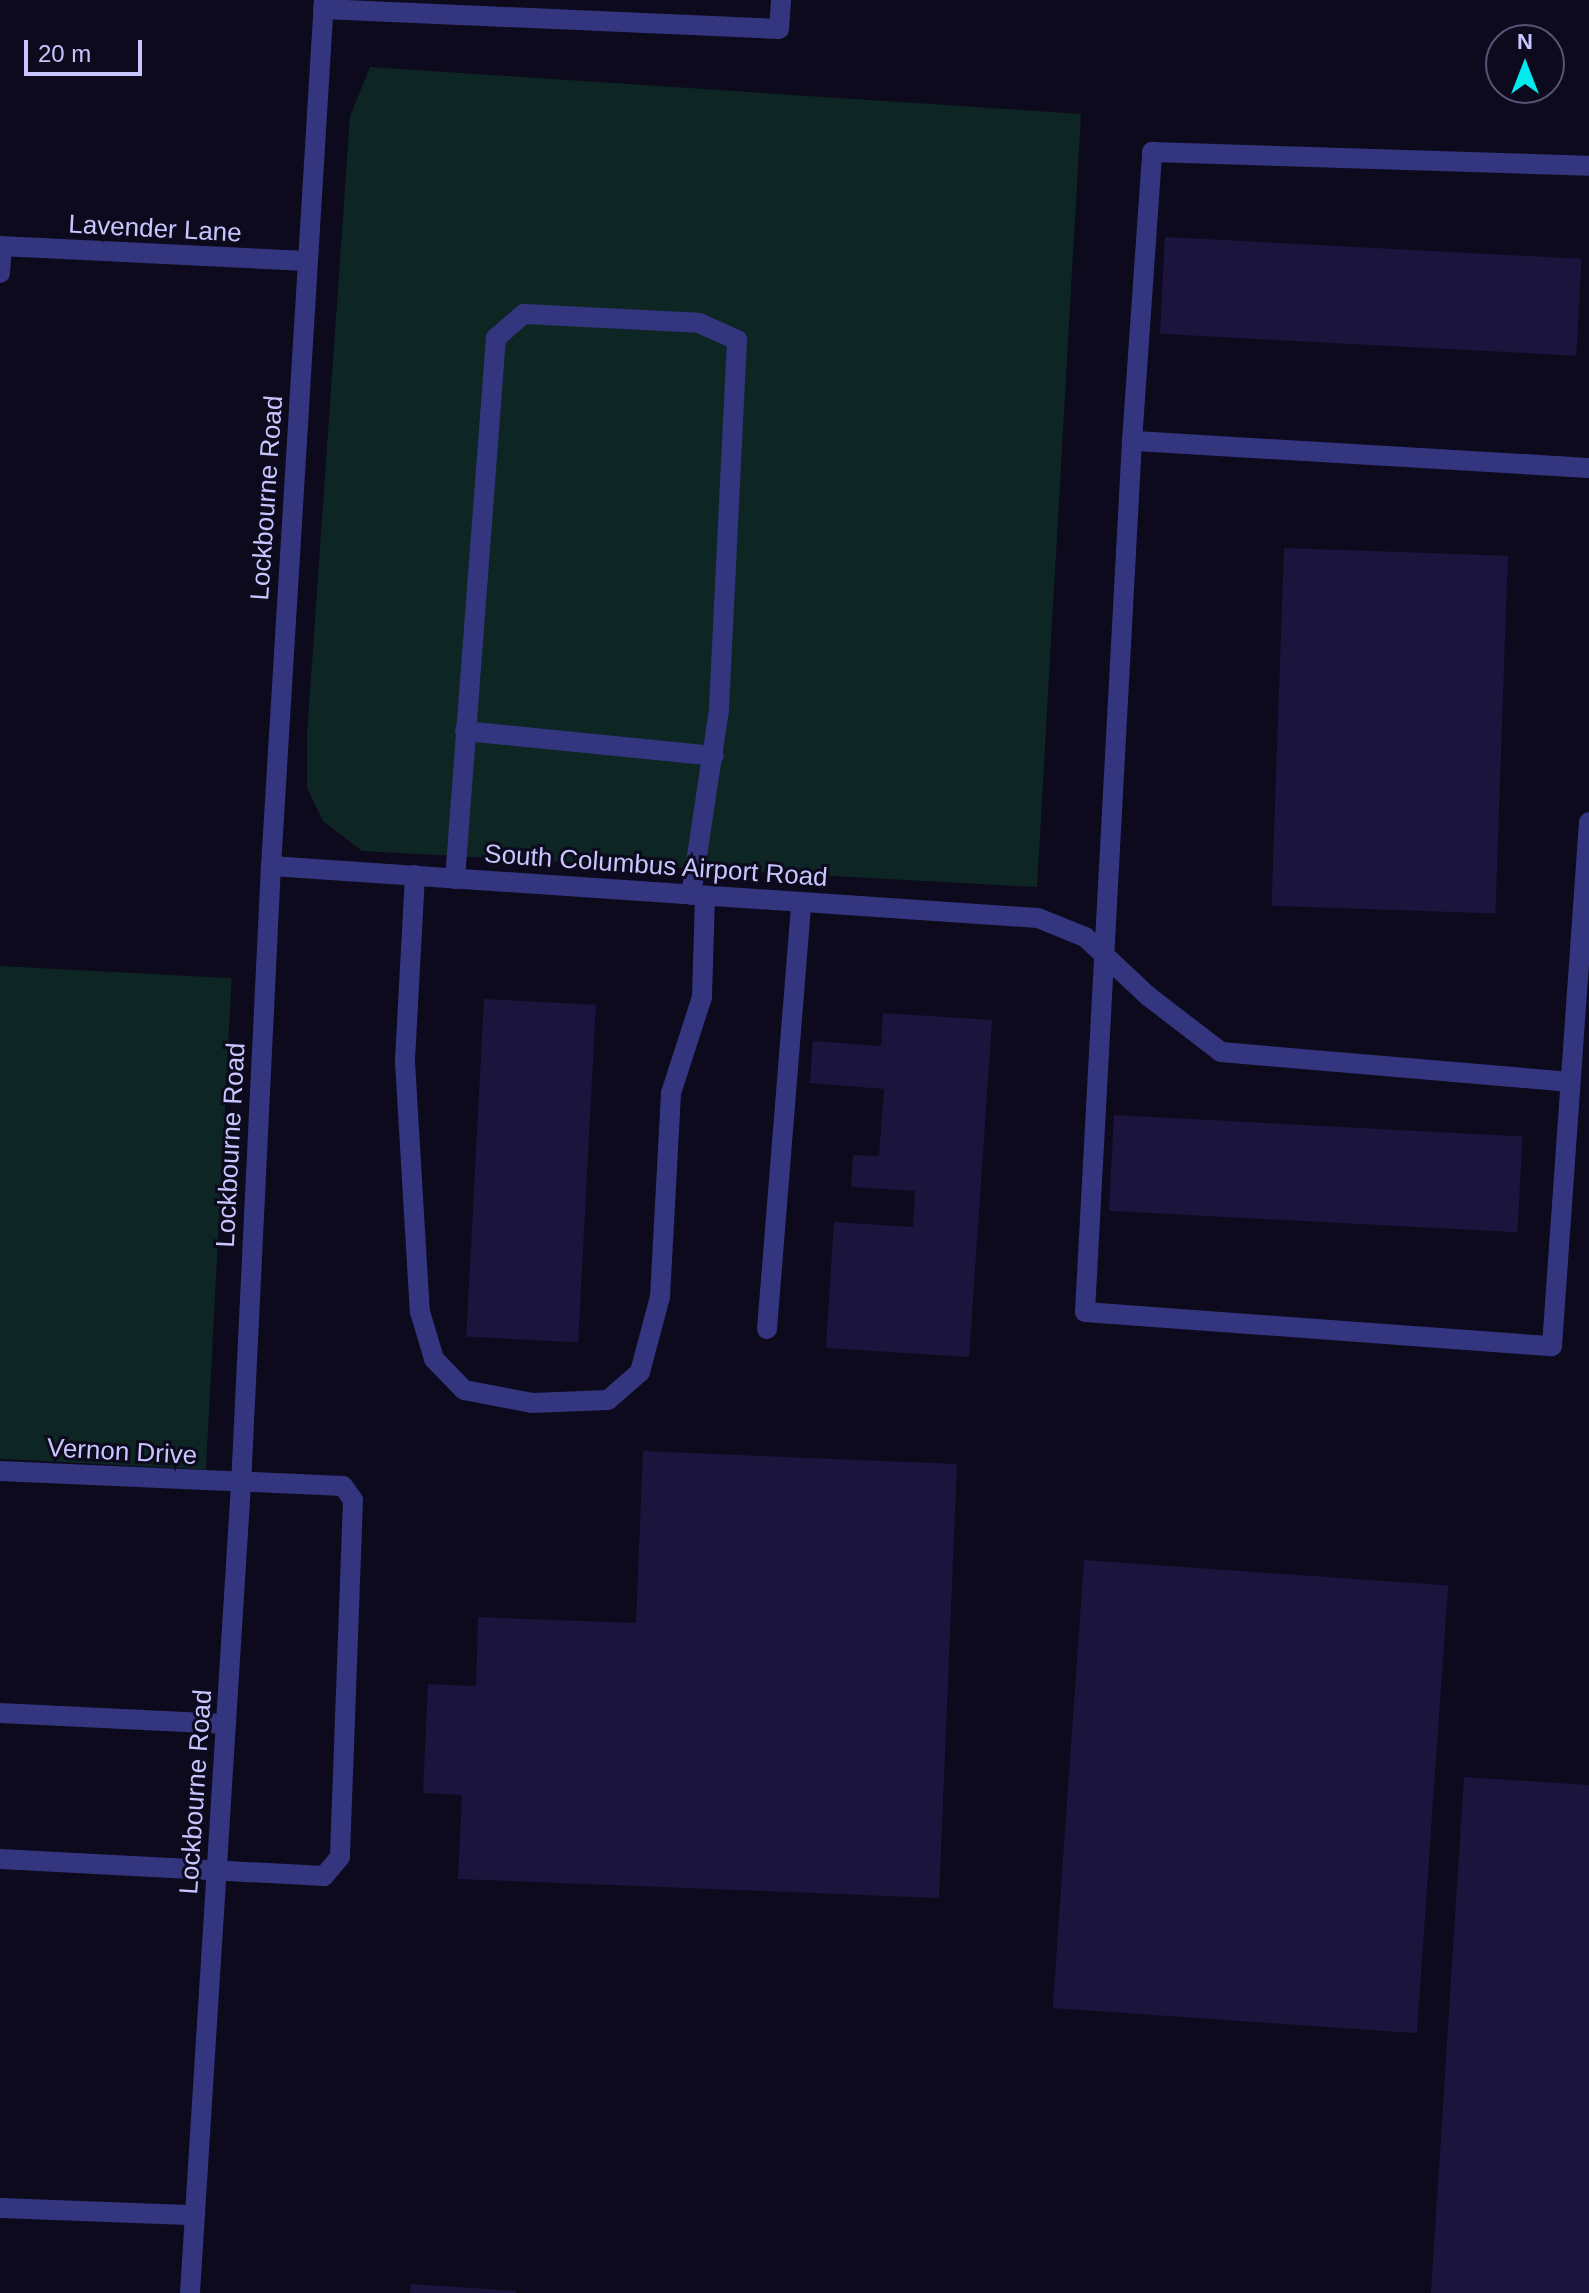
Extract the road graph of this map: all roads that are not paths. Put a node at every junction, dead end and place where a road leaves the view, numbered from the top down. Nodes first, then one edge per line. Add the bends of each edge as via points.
1 (781, 0) edge
2 (323, 4) edge
3 (486, 9) edge
4 (1589, 166) edge
5 (1, 246) edge
6 (308, 261) junction
7 (0, 273) edge
8 (1132, 441) junction
9 (1589, 468) edge
10 (465, 731) junction
11 (714, 756) junction
12 (1589, 822) edge
13 (271, 866) junction
14 (415, 875) junction
15 (455, 879) junction
16 (698, 895) junction
17 (801, 902) junction
18 (1106, 957) junction
19 (1568, 1082) junction
20 (767, 1329) dead end
21 (0, 1471) edge
22 (241, 1485) junction
23 (0, 1713) edge
24 (226, 1724) junction
25 (0, 1859) edge
26 (217, 1870) junction
27 (0, 2208) edge
28 (195, 2215) junction
29 (190, 2293) edge

1 - 3 street via 779,29
2 - 3 street
2 - 6 street, Lockbourne Road
4 - 8 street via 1152,152
5 - 6 street, Lavender Lane
5 - 7 street
6 - 13 street, Lockbourne Road
8 - 9 street
8 - 18 street
10 - 11 street
10 - 11 street via 496,338 524,314 699,323 737,340
10 - 15 street
11 - 16 street
12 - 19 street
13 - 14 street, South Columbus Airport Road
13 - 22 street, Lockbourne Road
14 - 15 street, South Columbus Airport Road
14 - 16 street via 405,1062 420,1312 434,1359 464,1390 532,1403 608,1400 640,1372 660,1297 671,1093 702,997
15 - 16 street, South Columbus Airport Road
16 - 17 street, South Columbus Airport Road
17 - 18 street, South Columbus Airport Road via 1038,918 1085,937
17 - 20 street
18 - 19 street, South Columbus Airport Road via 1221,1052
18 - 19 street via 1085,1312 1552,1346
21 - 22 street, Vernon Drive
22 - 24 street, Lockbourne Road
22 - 26 street, Vernon Drive via 343,1486 353,1500 340,1857 324,1876
23 - 24 street
24 - 26 street, Lockbourne Road
25 - 26 street
26 - 28 street, Lockbourne Road
27 - 28 street
28 - 29 street, Lockbourne Road

